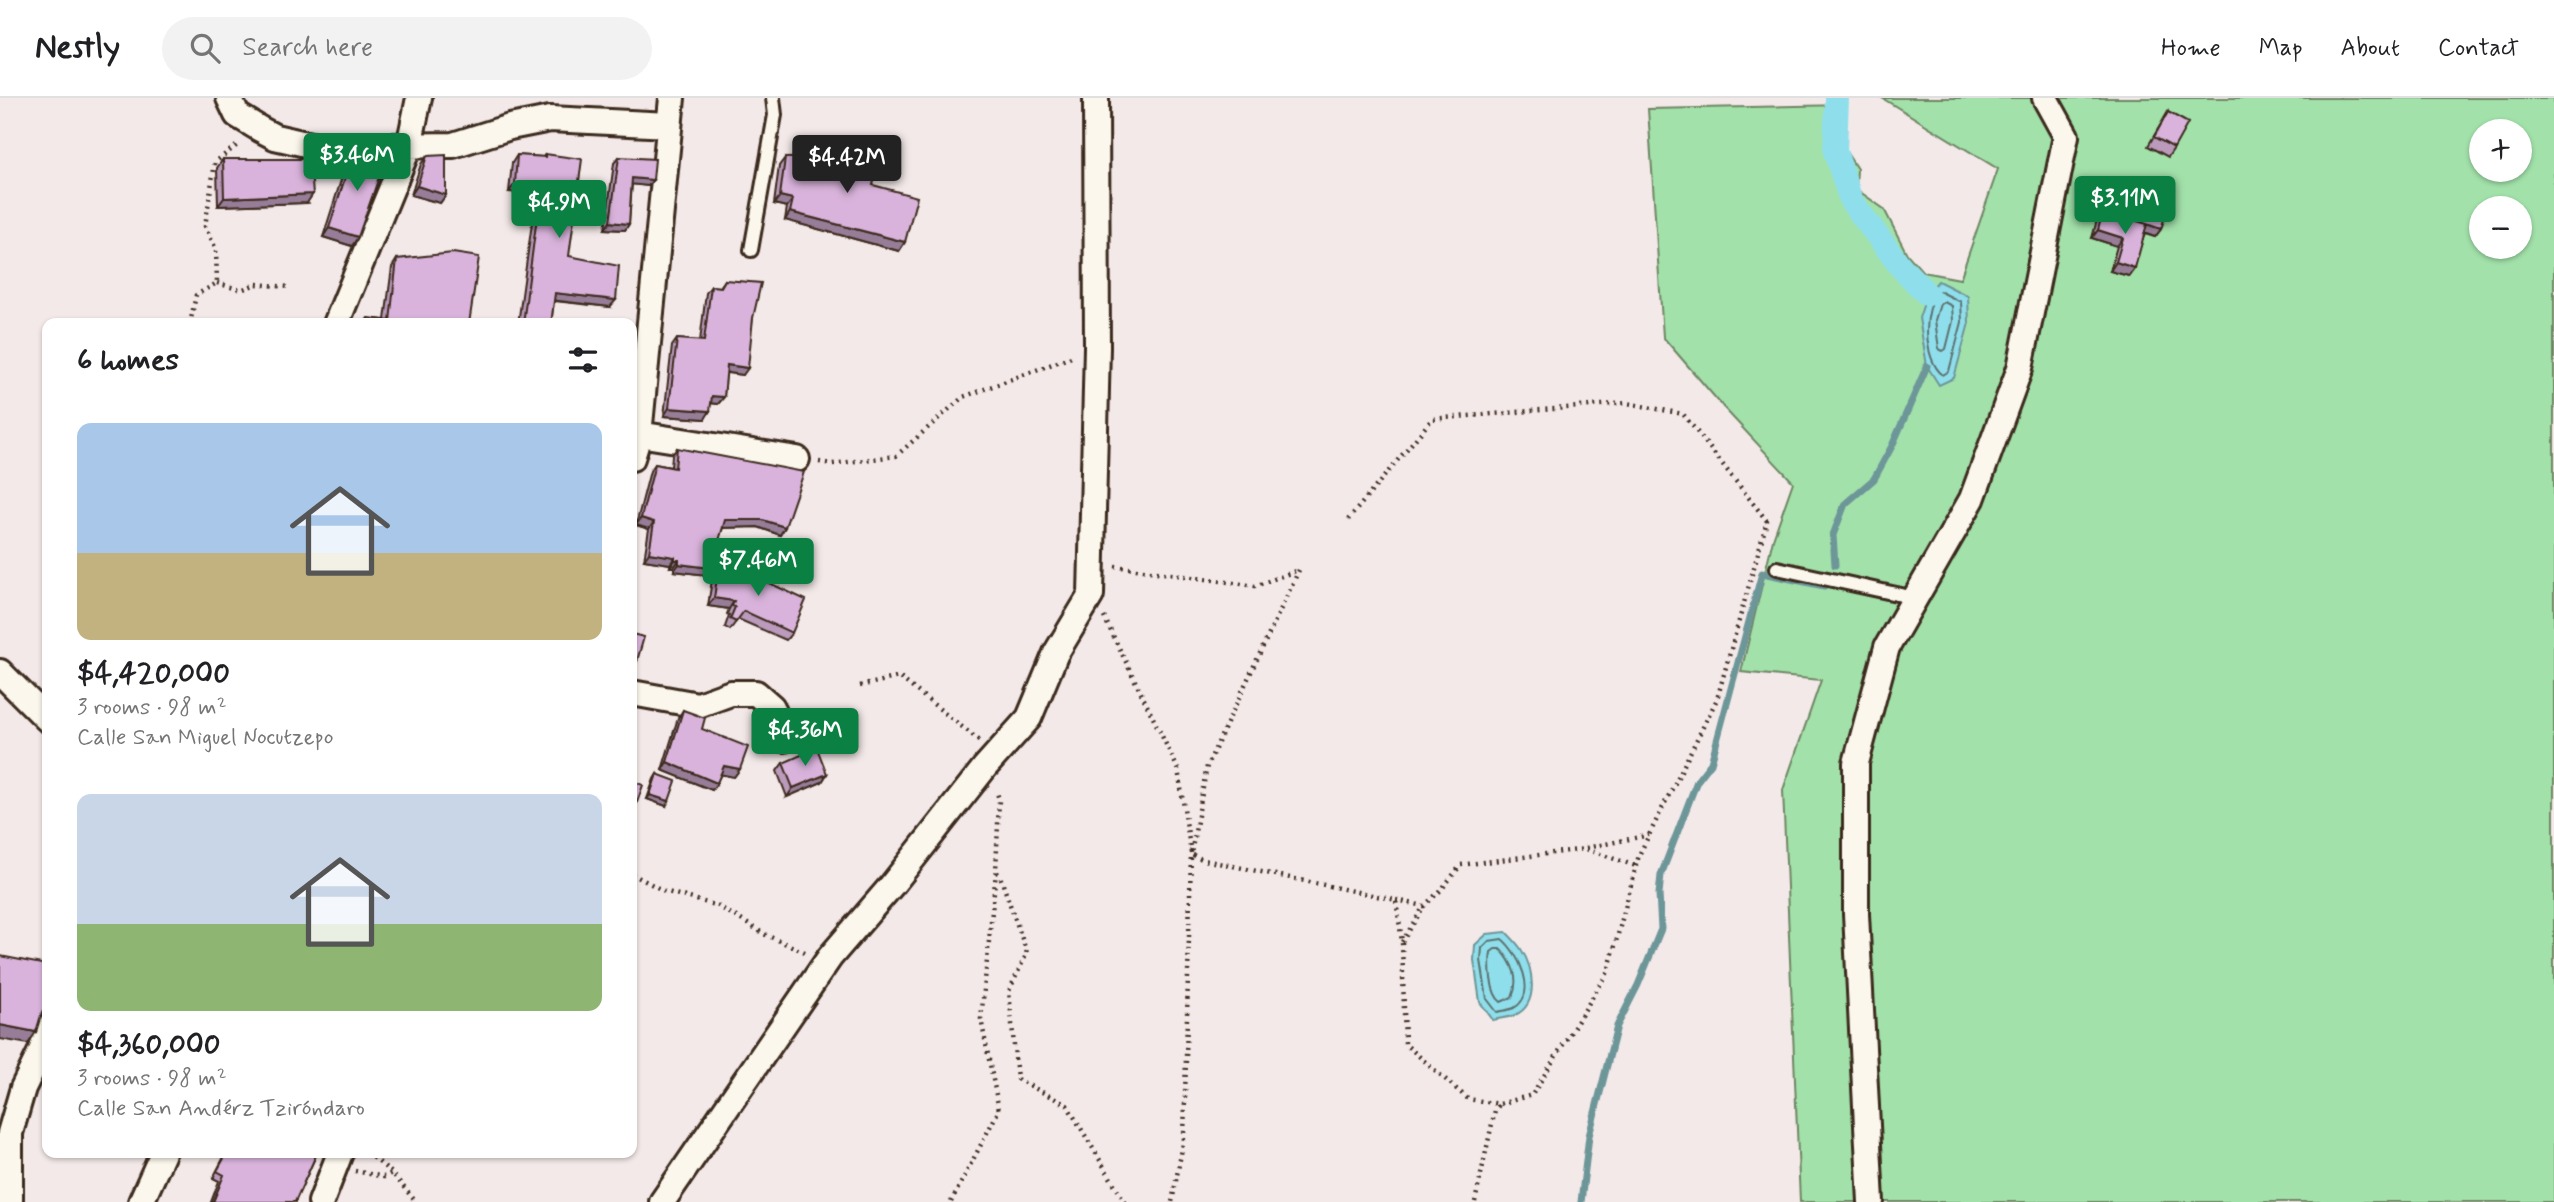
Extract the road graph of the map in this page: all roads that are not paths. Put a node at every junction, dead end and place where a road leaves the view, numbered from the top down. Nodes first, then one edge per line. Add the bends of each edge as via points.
1 (229, 98) edge
2 (419, 98) edge
3 (672, 98) edge
4 (773, 98) edge
5 (1096, 98) edge
6 (2045, 98) edge
7 (669, 125) junction
8 (409, 146) junction
9 (751, 250) dead end
10 (338, 318) edge
11 (637, 415) edge
12 (637, 442) edge
13 (797, 459) road end
14 (1777, 568) dead end
15 (1915, 598) junction
16 (0, 672) edge
17 (637, 694) edge
18 (42, 714) edge
19 (784, 739) dead end
20 (42, 1051) edge
21 (161, 1158) edge
22 (336, 1165) edge
23 (10, 1200) dead end
24 (141, 1202) edge
25 (321, 1202) edge
26 (662, 1202) edge
27 (1871, 1202) edge

1 - 8 street via 237,115 275,137 318,147
2 - 8 street
3 - 7 street
4 - 9 lane via 775,115
5 - 26 street via 1097,347 1091,595 1056,653 1029,718 830,957
6 - 15 street via 2066,136 2020,368 1972,499
7 - 8 street via 550,119 453,145
7 - 11 street
8 - 10 street
12 - 13 street
14 - 15 lane
15 - 27 street via 1887,647 1856,763 1856,914
16 - 18 street
17 - 19 street via 698,705 731,693 756,693 772,707
20 - 23 street via 23,1088 10,1133
21 - 24 street
22 - 25 street

